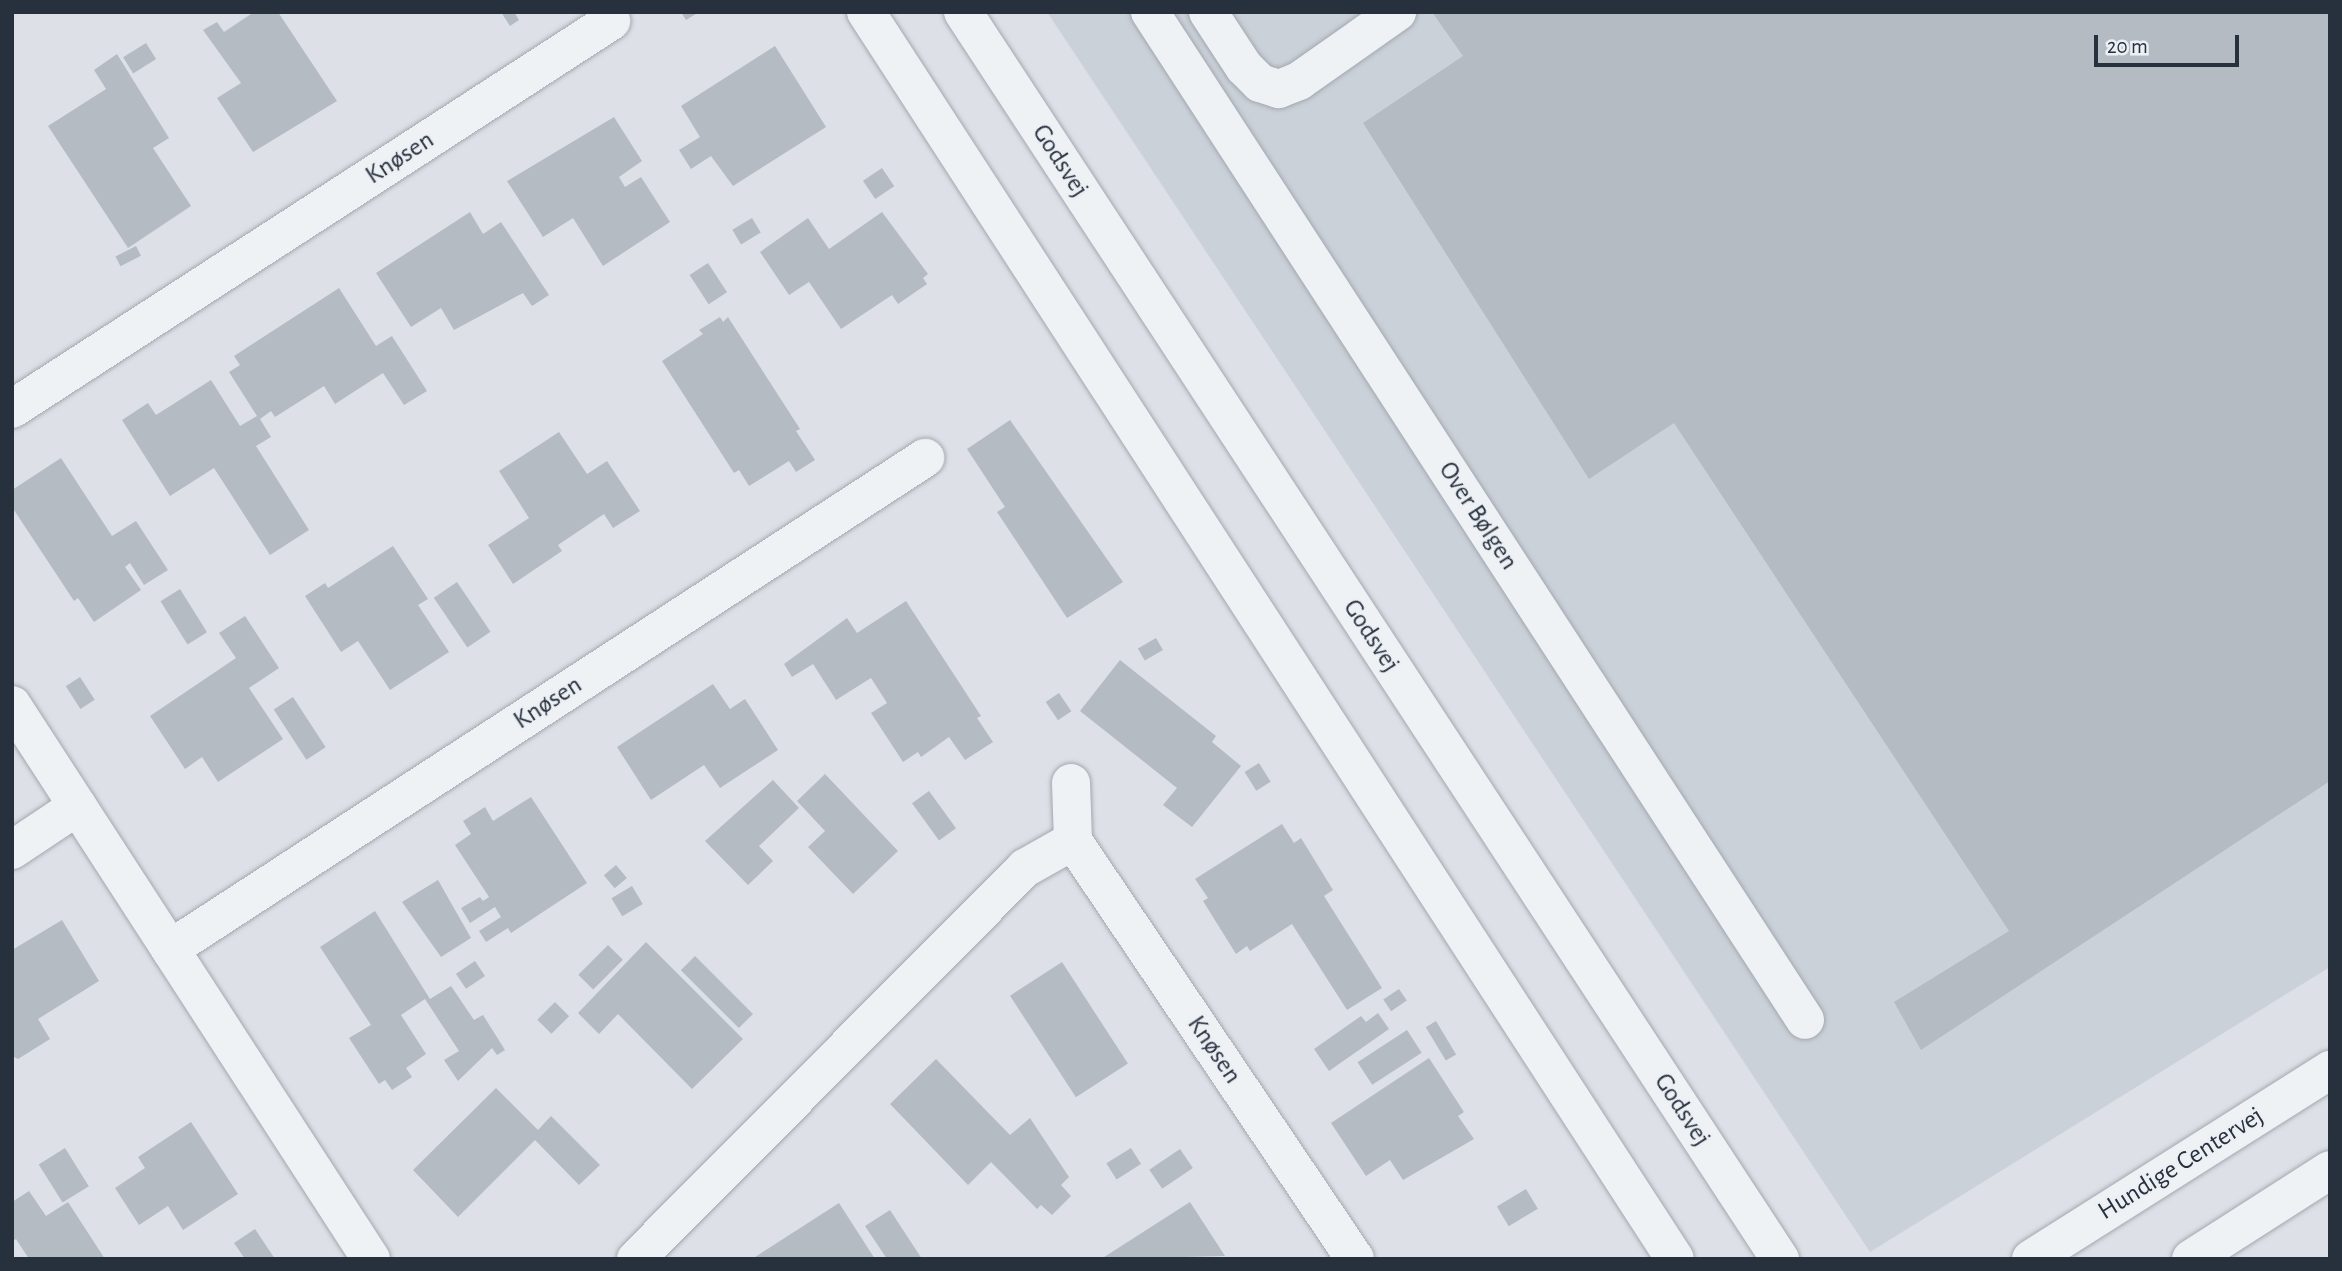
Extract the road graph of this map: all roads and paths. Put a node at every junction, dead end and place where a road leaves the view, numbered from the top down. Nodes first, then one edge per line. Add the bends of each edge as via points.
1 (866, 12) edge
2 (963, 12) edge
3 (1150, 12) edge
4 (1208, 12) edge
5 (1398, 12) edge
6 (611, 21) dead end
7 (12, 409) edge
8 (925, 457) dead end
9 (12, 705) edge
10 (1071, 783) dead end
11 (78, 806) junction
12 (1073, 841) junction
13 (12, 850) edge
14 (170, 949) junction
15 (1805, 1020) dead end
16 (2330, 1070) edge
17 (2330, 1170) edge
18 (639, 1258) edge
19 (371, 1259) edge
20 (1355, 1259) edge
21 (1675, 1259) edge
22 (1780, 1259) edge
23 (2031, 1259) edge
24 (2191, 1259) edge

1 - 21 street
2 - 22 street, Godsvej
3 - 15 street, Over Bølgen
4 - 5 street via 1244,67 1260,83 1279,89 1299,81
6 - 7 street, Knøsen
8 - 14 street, Knøsen
9 - 11 street
10 - 12 street
11 - 13 street
11 - 14 street
12 - 18 street via 1025,868
12 - 20 street, Knøsen
14 - 19 street
16 - 23 street, Hundige Centervej
17 - 24 street

